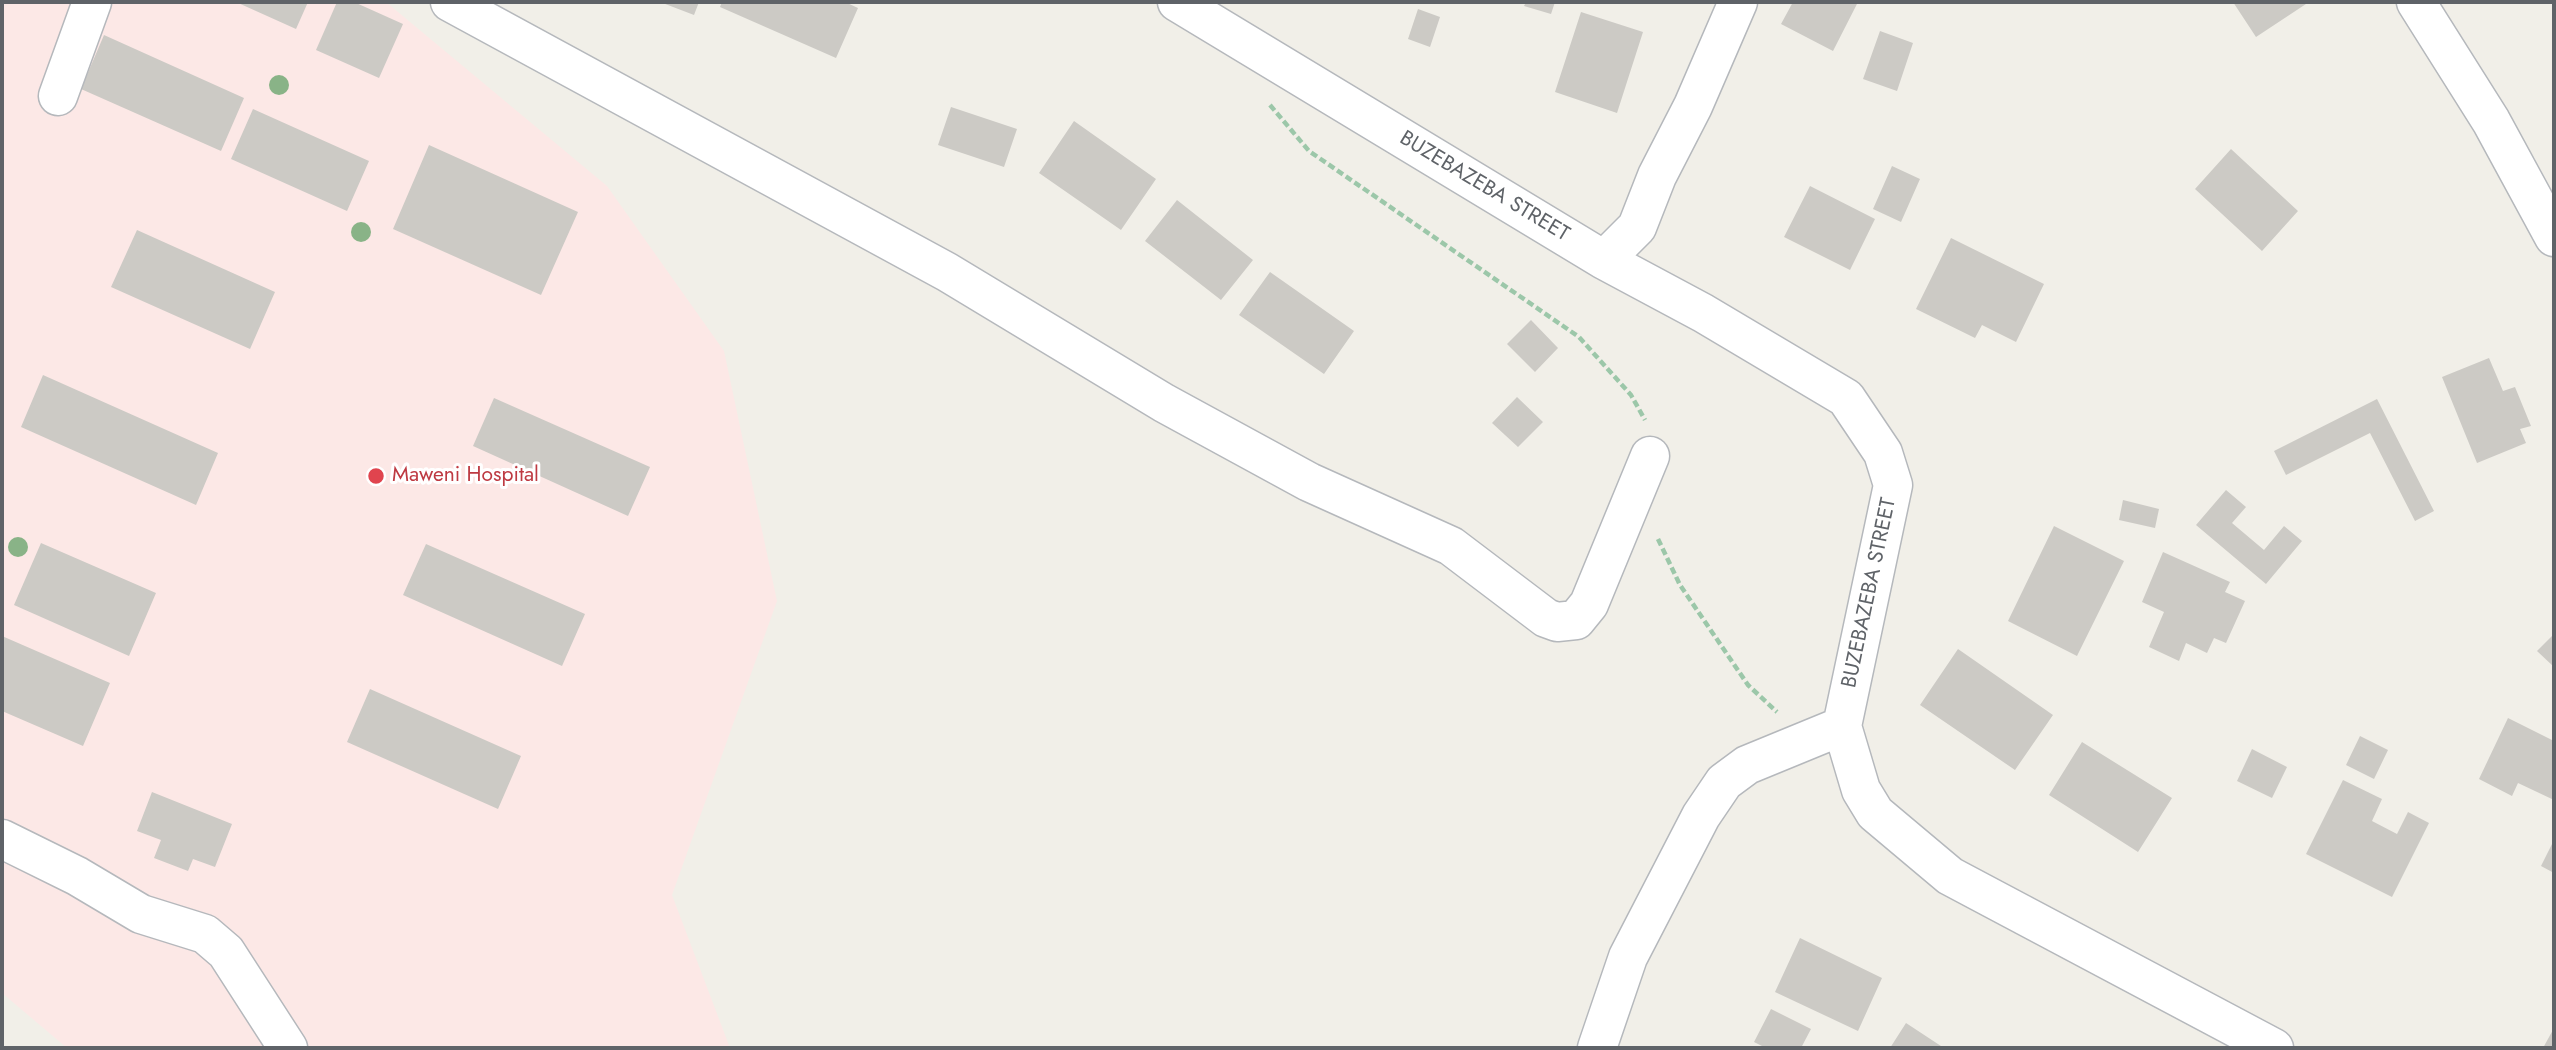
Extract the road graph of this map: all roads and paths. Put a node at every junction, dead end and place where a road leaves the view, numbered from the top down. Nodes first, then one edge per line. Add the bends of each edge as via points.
1 (92, 2) edge
2 (450, 2) edge
3 (1177, 2) edge
4 (1738, 2) edge
5 (2416, 2) edge
6 (58, 96) dead end
7 (1268, 102) dead end
8 (2554, 237) edge
9 (1604, 260) junction
10 (1650, 456) joint
11 (1655, 526) dead end
12 (1842, 726) junction
13 (1807, 741) junction
14 (2, 839) edge
15 (288, 1048) edge
16 (1597, 1048) edge
17 (2274, 1048) edge

1 - 6 street
2 - 10 street via 935,265 1164,403 1309,482 1451,546 1546,618 1576,620 1590,604
3 - 9 street, BUZEBAZEBA STREET
4 - 9 street via 1637,227
5 - 8 street via 2491,121
7 - 10 path via 1309,151 1579,337 1642,409 1651,438
9 - 12 street, BUZEBAZEBA STREET via 1846,398 1883,453 1893,485
11 - 13 path via 1680,585 1748,685
12 - 13 street
12 - 17 street, BUZEBAZEBA STREET via 1857,781 1875,813 1950,876
13 - 16 street via 1747,765 1724,782 1701,816 1628,957
14 - 15 street via 141,914 205,934 226,952

